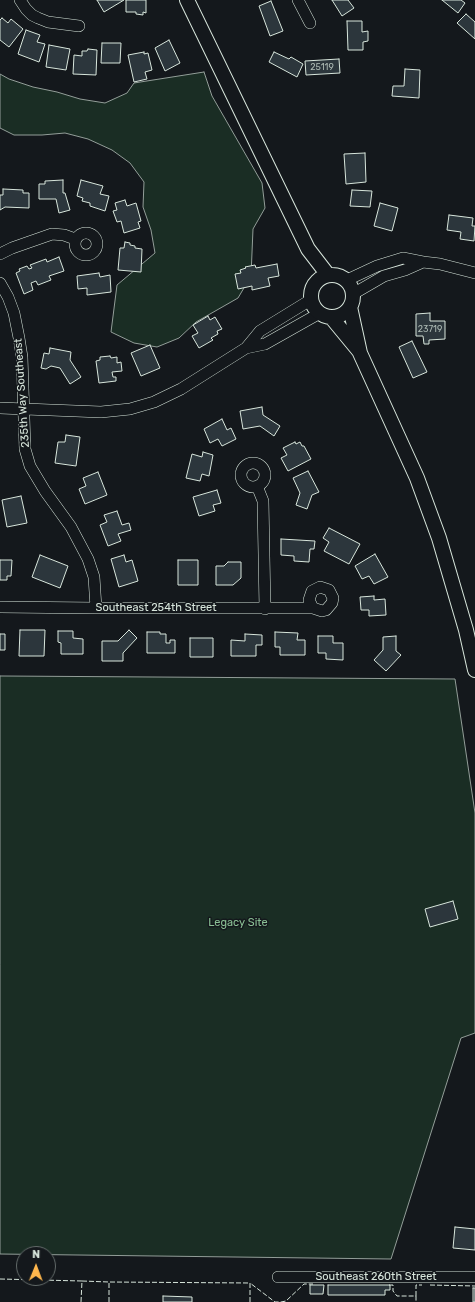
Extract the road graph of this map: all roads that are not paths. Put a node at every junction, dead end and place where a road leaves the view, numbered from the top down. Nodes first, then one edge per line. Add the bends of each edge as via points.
1 (20, 0) edge
2 (187, 0) edge
3 (298, 0) edge
4 (310, 23) dead end
5 (79, 26) dead end
6 (75, 239) dead end
7 (308, 249) junction
8 (0, 254) edge
9 (423, 262) junction
10 (475, 272) edge
11 (328, 275) junction
12 (347, 280) junction
13 (0, 283) edge
14 (314, 284) junction
15 (312, 299) junction
16 (352, 300) junction
17 (326, 315) junction
18 (246, 348) junction
19 (360, 353) junction
20 (0, 408) edge
21 (24, 408) junction
22 (257, 486) dead end
23 (0, 607) edge
24 (96, 608) junction
25 (313, 608) dead end
26 (265, 609) junction
27 (475, 670) edge
28 (278, 1277) dead end
29 (475, 1277) edge

1 - 5 street via 26,9 38,18 48,22
2 - 7 main road
3 - 4 street
6 - 8 street via 52,234
7 - 11 main road
7 - 14 main road
9 - 10 street
9 - 12 street via 403,258 377,266
9 - 16 street via 384,276
11 - 12 main road
11 - 14 main road
12 - 16 main road via 351,286
13 - 21 street, 235th Way Southeast via 14,314 19,338
14 - 15 main road
15 - 17 main road via 313,305
15 - 18 street via 260,331
16 - 17 main road via 342,314
16 - 19 main road
17 - 18 street via 265,344
17 - 19 main road
18 - 21 street via 181,389 154,402 130,409 101,412
19 - 27 main road via 417,478 439,538
20 - 21 street
21 - 24 street, 235th Way Southeast via 24,449 30,466 71,527 88,559 94,577
22 - 26 street via 263,501
23 - 24 street, Southeast 254th Street
24 - 26 street, Southeast 254th Street
25 - 26 street, Southeast 254th Street
28 - 29 street, Southeast 260th Street

